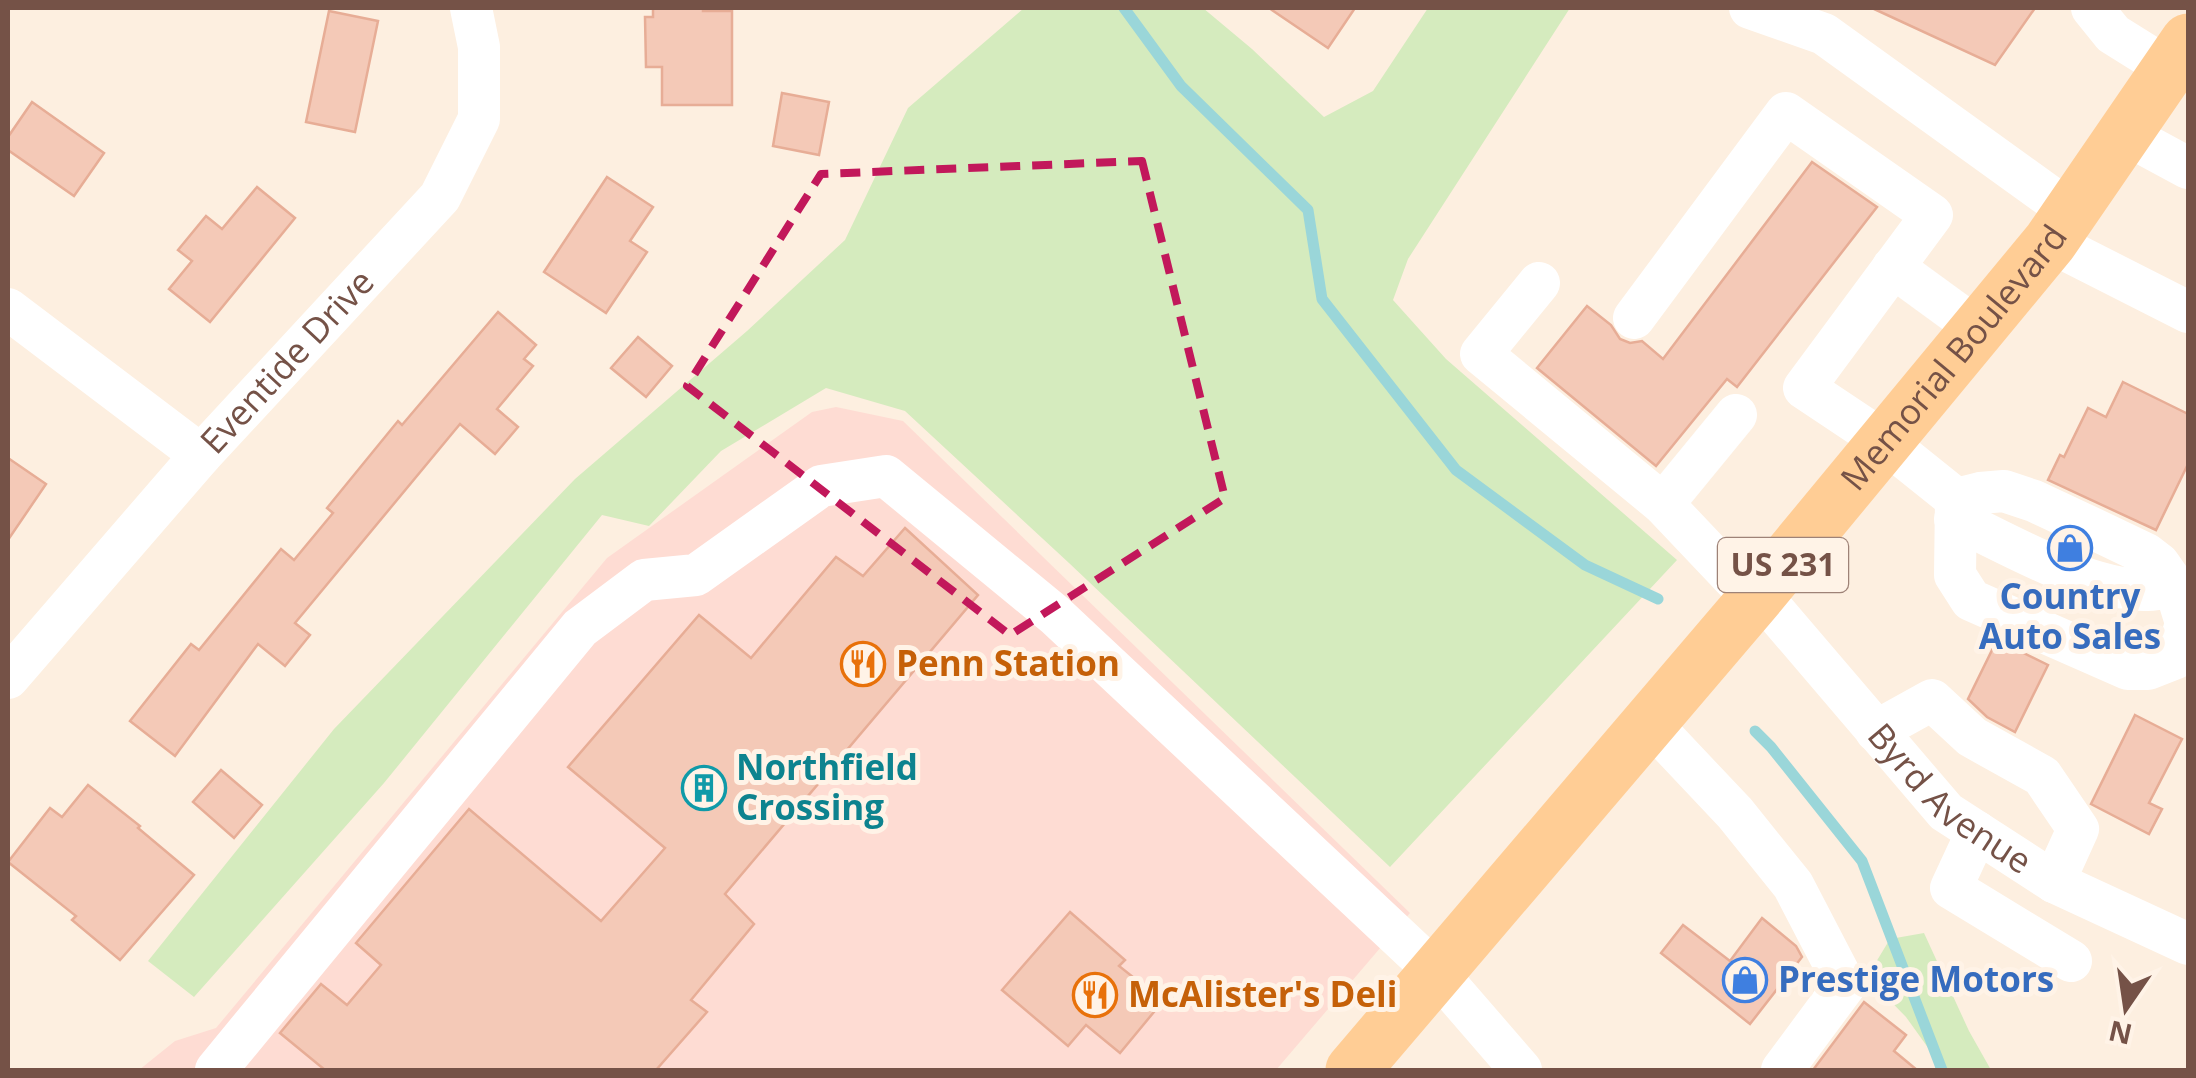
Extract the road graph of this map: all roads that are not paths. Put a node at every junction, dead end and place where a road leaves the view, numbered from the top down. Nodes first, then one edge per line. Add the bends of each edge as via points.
1 (471, 8) edge
2 (1750, 8) edge
3 (2092, 8) edge
4 (2179, 55) edge
5 (2125, 134) junction
6 (2188, 168) edge
7 (2061, 227) junction
8 (1893, 268) junction
9 (1539, 283) dead end
10 (8, 308) edge
11 (2188, 312) edge
12 (1634, 318) dead end
13 (1978, 329) junction
14 (1736, 414) dead end
15 (1885, 442) junction
16 (201, 454) junction
17 (1663, 504) junction
18 (1956, 509) junction
19 (1756, 597) junction
20 (8, 678) edge
21 (1650, 722) junction
22 (1876, 731) junction
23 (1977, 832) junction
24 (2054, 882) junction
25 (2188, 944) edge
26 (2071, 961) dead end
27 (1436, 973) junction
28 (216, 1070) edge
29 (1354, 1070) edge
30 (1521, 1070) edge
31 (1782, 1070) edge

1 - 16 street, Eventide Drive via 479,47 479,120 440,196
2 - 7 street via 1824,34
3 - 4 street via 2113,34
4 - 5 main road, Memorial Boulevard / US 231
5 - 6 street
5 - 7 main road, Memorial Boulevard / US 231
7 - 11 street
7 - 13 main road, Memorial Boulevard / US 231
8 - 12 street via 1932,215 1786,113
8 - 13 street
8 - 15 street via 1804,388
9 - 17 street, Byrd Avenue via 1480,354
10 - 16 street
13 - 15 main road, Memorial Boulevard / US 231
14 - 17 street
15 - 18 street
15 - 19 main road, Memorial Boulevard / US 231
16 - 20 street, Eventide Drive
17 - 19 street, Byrd Avenue
18 - 18 street via 1980,493 2004,492 2146,554 2174,587 2186,622 2176,658 2128,669 1971,600 1955,576
19 - 21 main road, Memorial Boulevard / US 231
19 - 22 street, Byrd Avenue
21 - 27 main road, Memorial Boulevard / US 231
21 - 31 street via 1794,886 1845,985
22 - 23 street, Byrd Avenue via 1946,812
22 - 24 street via 1932,700 1972,737 2042,776 2078,829
23 - 24 street, Byrd Avenue
23 - 26 street via 1951,888
24 - 25 street, Byrd Avenue
27 - 28 street via 1055,614 886,476 821,486 696,575 644,580 580,628
27 - 29 main road, Memorial Boulevard / US 231
27 - 30 street

